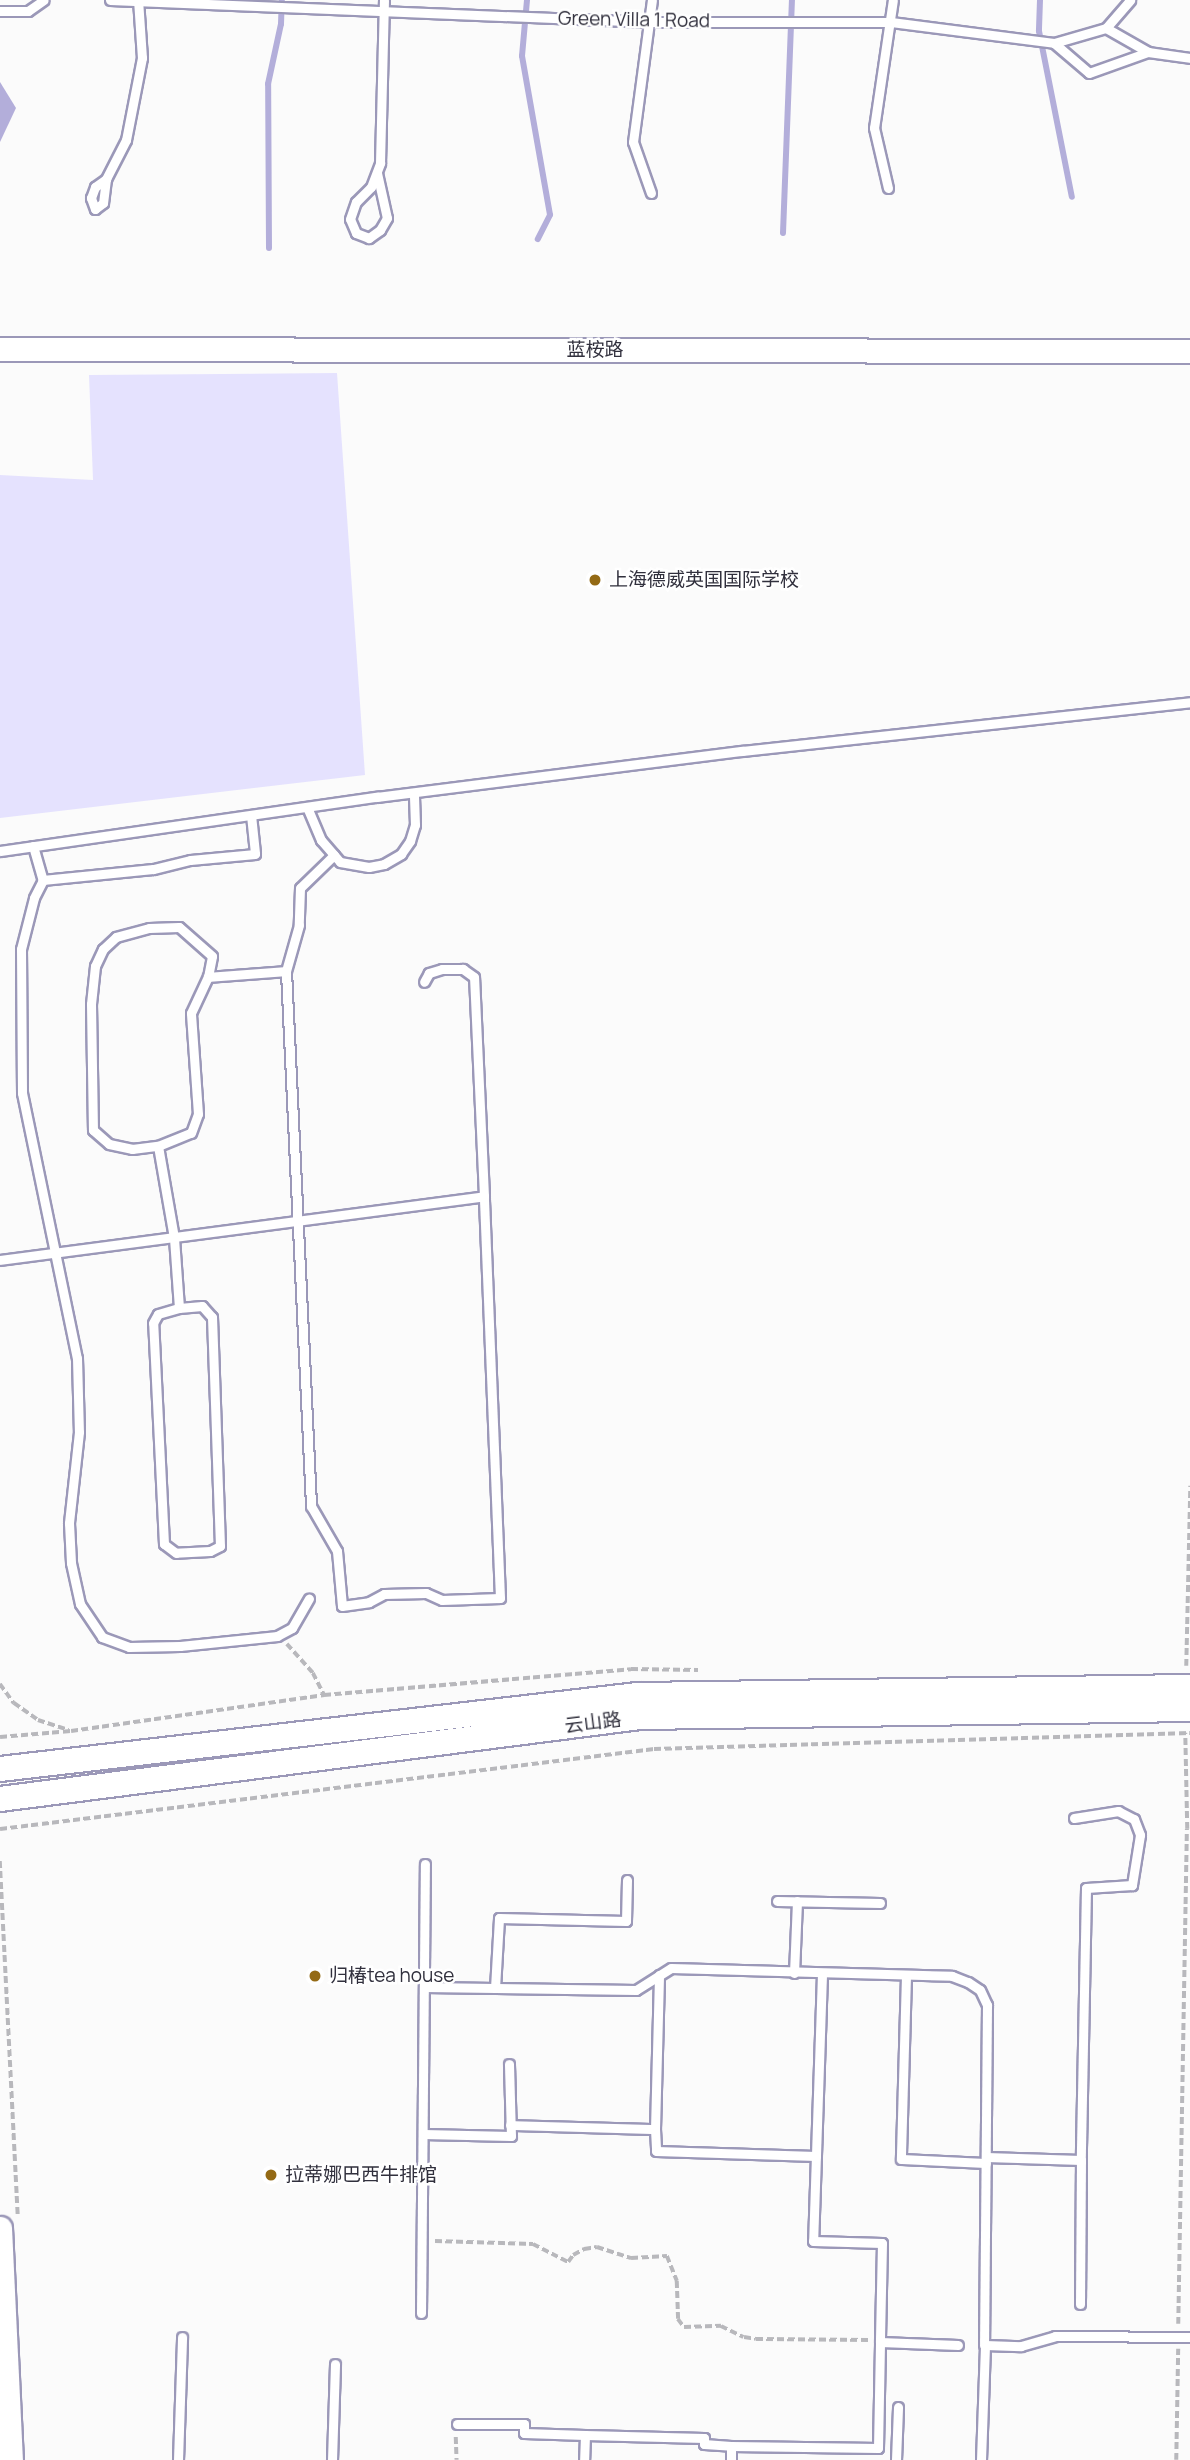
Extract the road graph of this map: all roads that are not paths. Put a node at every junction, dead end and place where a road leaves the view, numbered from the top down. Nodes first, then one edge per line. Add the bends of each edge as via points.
1 (44, 0) edge
2 (110, 0) edge
3 (384, 0) edge
4 (652, 0) edge
5 (893, 0) edge
6 (1130, 0) edge
7 (138, 1) edge
8 (0, 11) edge
9 (383, 11) junction
10 (650, 22) junction
11 (891, 22) junction
12 (1106, 28) junction
13 (1051, 43) junction
14 (1148, 52) junction
15 (1190, 58) edge
16 (377, 173) junction
17 (106, 179) dead end
18 (888, 188) dead end
19 (651, 193) dead end
20 (0, 349) edge
21 (1190, 351) edge
22 (1190, 702) edge
23 (414, 793) junction
24 (307, 807) junction
25 (251, 815) junction
26 (33, 846) junction
27 (0, 851) edge
28 (334, 855) junction
29 (43, 880) junction
30 (286, 971) junction
31 (208, 977) junction
32 (424, 982) dead end
33 (158, 1146) junction
34 (484, 1196) junction
35 (298, 1221) junction
36 (174, 1238) junction
37 (53, 1254) junction
38 (0, 1260) edge
39 (179, 1308) junction
40 (309, 1599) dead end
41 (1188, 1710) edge
42 (0, 1769) edge
43 (0, 1799) edge
44 (1074, 1818) dead end
45 (425, 1864) dead end
46 (627, 1880) dead end
47 (777, 1901) dead end
48 (797, 1901) junction
49 (880, 1903) dead end
50 (794, 1973) junction
51 (822, 1974) junction
52 (659, 1975) junction
53 (906, 1975) junction
54 (425, 1986) junction
55 (495, 1988) junction
56 (509, 2064) dead end
57 (510, 2125) junction
58 (655, 2129) junction
59 (423, 2134) junction
60 (816, 2156) junction
61 (986, 2160) junction
62 (1081, 2160) junction
63 (9, 2226) edge
64 (1080, 2304) dead end
65 (421, 2313) dead end
66 (182, 2337) dead end
67 (1190, 2337) edge
68 (880, 2341) junction
69 (958, 2345) dead end
70 (984, 2346) junction
71 (335, 2364) dead end
72 (898, 2407) dead end
73 (457, 2424) road end
74 (585, 2435) junction
75 (731, 2445) junction
76 (813, 2448) junction
77 (11, 2460) edge
78 (178, 2460) edge
79 (331, 2460) edge
80 (584, 2460) edge
81 (731, 2460) edge
82 (813, 2460) edge
83 (897, 2460) edge
84 (982, 2460) edge

1 - 8 lane via 28,10
2 - 7 lane, Green Villa 1 Road
3 - 9 lane
4 - 10 lane
5 - 11 lane
6 - 12 lane
7 - 9 lane, Green Villa 1 Road
7 - 17 lane via 142,58 126,140
9 - 10 lane, Green Villa 1 Road
9 - 16 lane
10 - 11 lane, Green Villa 1 Road
10 - 19 lane via 633,142
11 - 13 lane, Green Villa 1 Road
11 - 18 lane via 874,128
12 - 13 lane, Green Villa 1 Road
12 - 14 lane
13 - 14 lane via 1089,73
14 - 15 lane
16 - 16 lane via 387,218 369,238 356,233 350,219
20 - 21 street, 蓝桉路
22 - 23 lane
23 - 24 lane
23 - 28 lane via 415,825 401,854 369,867 340,862
24 - 25 lane
24 - 28 lane via 321,840
25 - 26 lane
25 - 29 lane via 255,854
26 - 27 lane
26 - 29 lane
28 - 30 lane via 300,888 299,925
29 - 37 lane via 21,949 20,1022 22,1093
30 - 31 lane
30 - 35 lane
31 - 33 lane via 191,1013 198,1114 191,1133
31 - 33 lane via 212,956 179,927 149,928 116,937 94,966 90,1004 93,1130 109,1144 132,1149
32 - 34 lane via 429,973 442,969 463,969 474,977
33 - 36 lane
34 - 35 lane
34 - 35 lane via 500,1598 442,1600 426,1593 384,1594 369,1602 342,1606 337,1550 311,1506
35 - 36 lane
36 - 37 lane
36 - 39 lane
37 - 38 lane
37 - 40 lane via 77,1358 79,1432 69,1523 71,1563 80,1605 102,1637 128,1647 277,1636 292,1628
39 - 39 lane via 202,1306 212,1317 220,1546 211,1551 176,1553 164,1544 153,1323 158,1314
41 - 42 main road, 云山路 via 638,1695
41 - 43 main road, 云山路 via 640,1717
44 - 62 lane via 1118,1811 1134,1819 1140,1835 1132,1885 1086,1888
45 - 54 lane
46 - 55 lane via 626,1922 499,1918
47 - 48 lane
48 - 49 lane
48 - 50 lane
50 - 51 lane
50 - 52 lane via 671,1968
51 - 53 lane
51 - 60 lane
52 - 55 lane via 636,1990
52 - 58 lane
53 - 61 lane via 952,1976 980,1990 987,2005
53 - 61 lane via 901,2159
54 - 55 lane
54 - 59 lane
56 - 57 lane
57 - 58 lane
57 - 59 lane via 511,2136
58 - 60 lane via 656,2151
59 - 65 lane
60 - 68 lane via 813,2241 882,2243
61 - 62 lane
61 - 70 lane
62 - 64 lane
63 - 77 street
66 - 78 lane
67 - 70 lane via 1055,2336 1021,2346
68 - 69 lane
68 - 76 lane via 878,2448
70 - 84 lane
71 - 79 lane
72 - 83 lane
73 - 74 lane via 524,2424 524,2434
74 - 75 lane via 704,2438 704,2444
74 - 80 lane
75 - 76 lane
75 - 81 lane
76 - 82 lane

